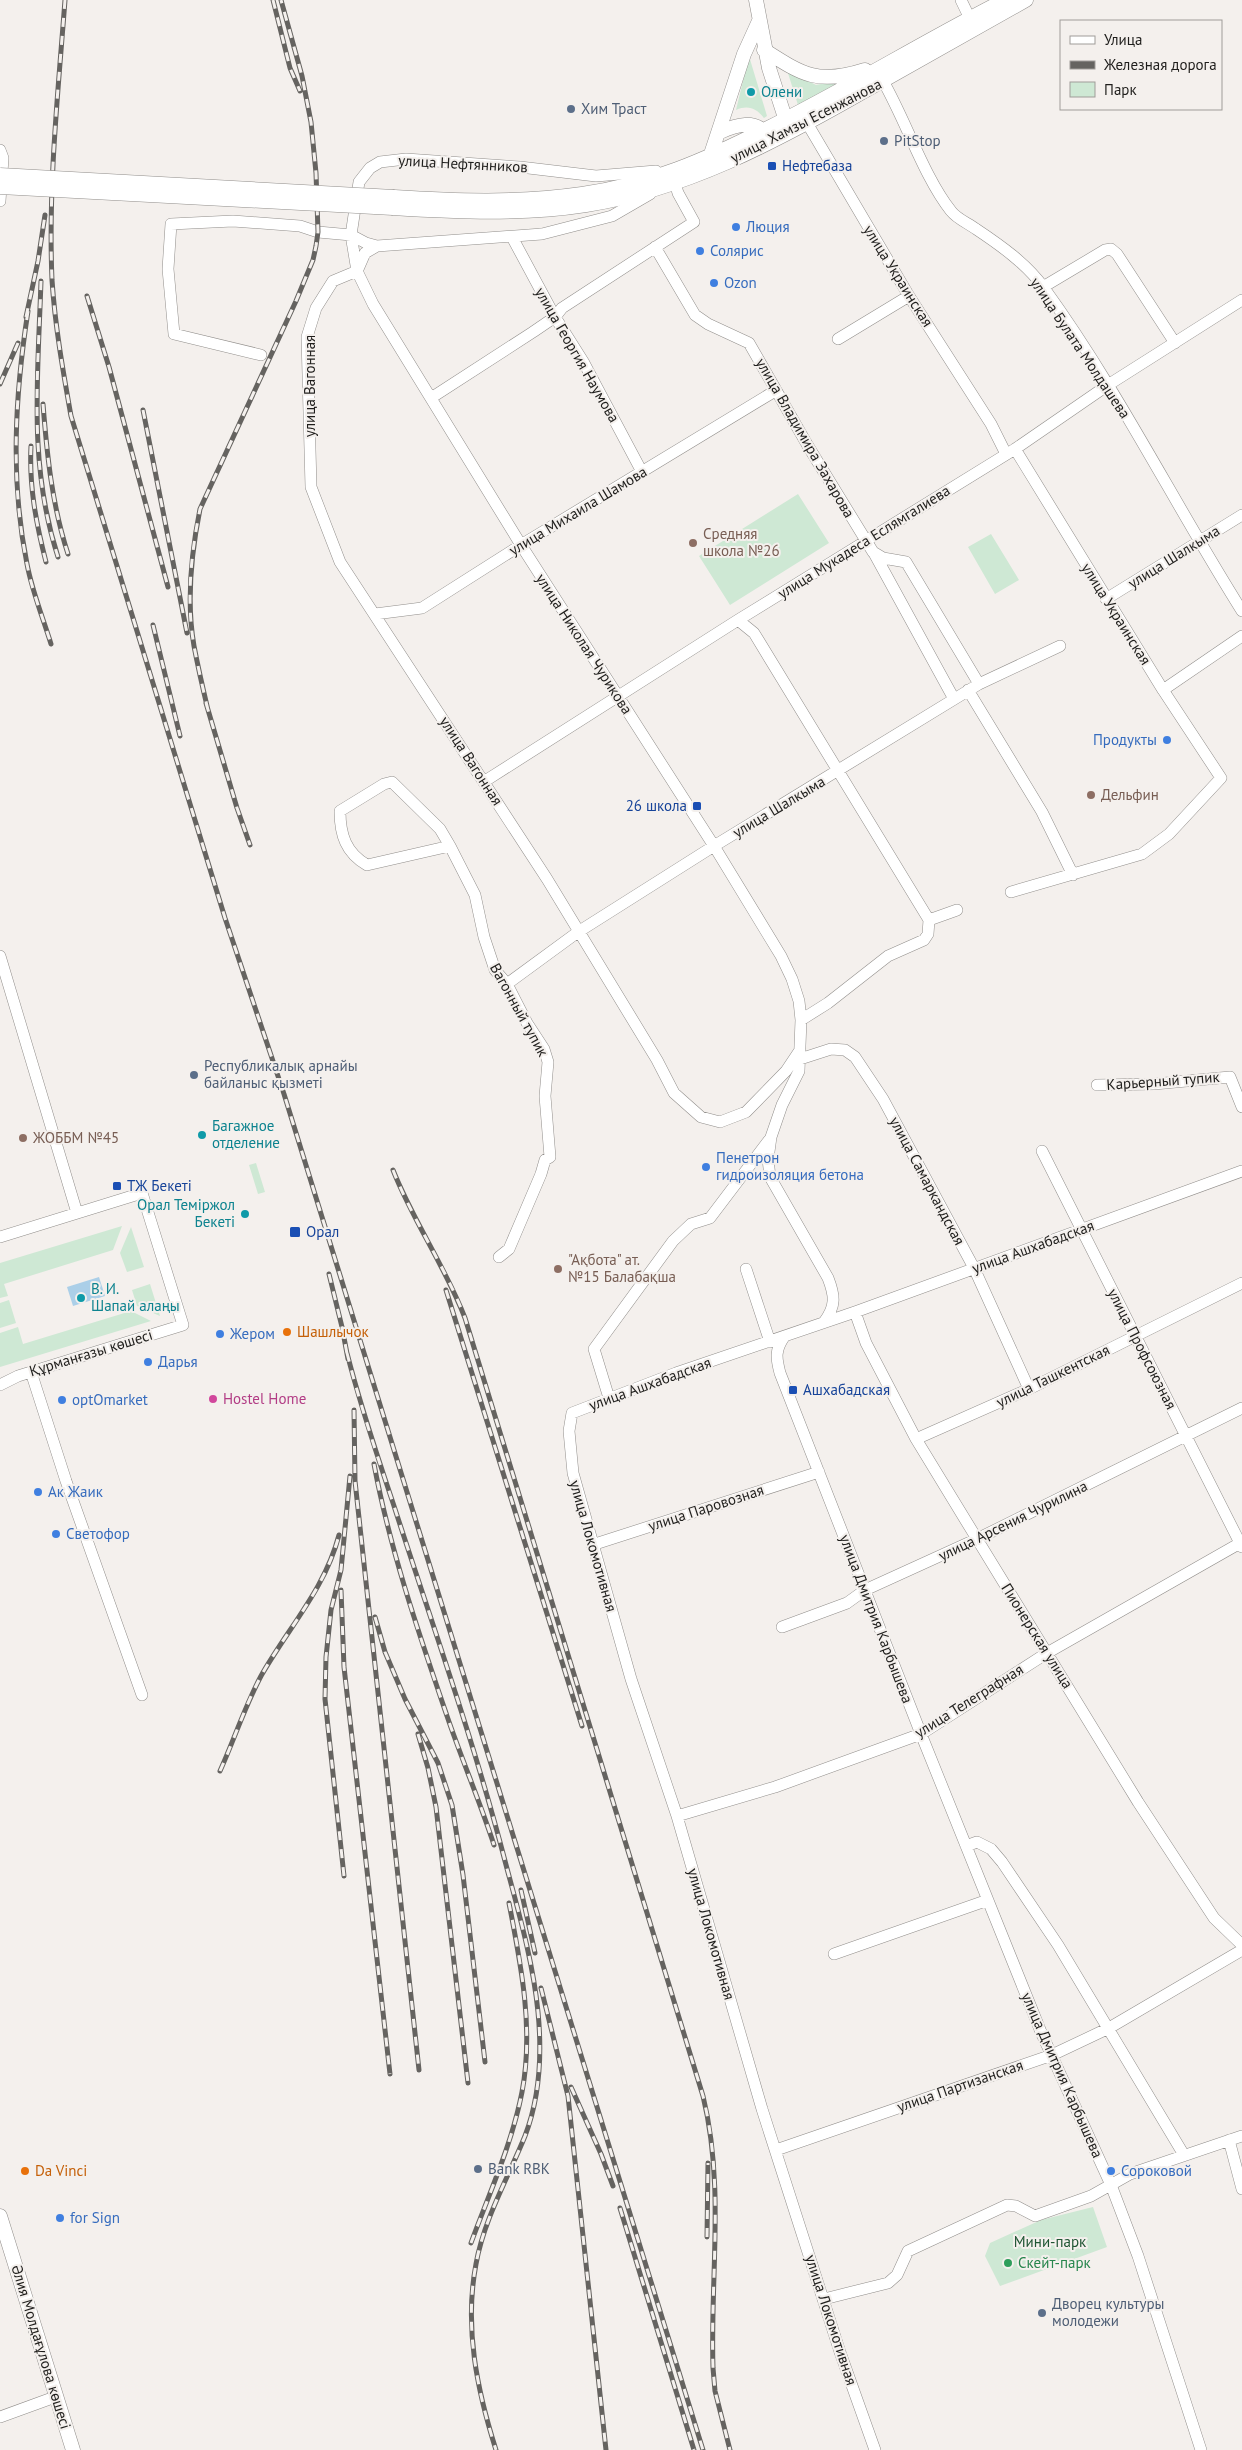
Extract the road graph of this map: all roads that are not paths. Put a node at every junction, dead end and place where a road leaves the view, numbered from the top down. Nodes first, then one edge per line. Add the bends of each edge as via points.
1 (756, 0) edge
2 (961, 0) edge
3 (1005, 0) edge
4 (1026, 0) edge
5 (759, 21) junction
6 (972, 24) junction
7 (764, 50) junction
8 (887, 65) junction
9 (884, 80) junction
10 (807, 123) junction
11 (787, 126) junction
12 (720, 132) junction
13 (768, 136) junction
14 (2, 154) edge
15 (710, 157) junction
16 (691, 165) junction
17 (0, 175) edge
18 (676, 183) junction
19 (0, 187) edge
20 (659, 188) junction
21 (0, 201) edge
22 (394, 203) junction
23 (351, 235) junction
24 (512, 237) junction
25 (377, 246) junction
26 (655, 247) junction
27 (357, 271) junction
28 (1043, 287) junction
29 (909, 296) junction
30 (1242, 300) edge
31 (555, 317) junction
32 (838, 339) dead end
33 (1176, 343) junction
34 (261, 355) dead end
35 (1108, 385) junction
36 (775, 391) junction
37 (431, 398) junction
38 (1011, 451) junction
39 (642, 472) junction
40 (1242, 515) edge
41 (866, 540) junction
42 (1198, 542) junction
43 (521, 545) junction
44 (873, 552) junction
45 (1106, 598) junction
46 (1242, 611) edge
47 (375, 614) junction
48 (738, 620) junction
49 (1242, 636) edge
50 (1060, 646) dead end
51 (979, 684) junction
52 (968, 690) junction
53 (1164, 690) junction
54 (617, 697) junction
55 (954, 699) junction
56 (838, 772) junction
57 (485, 781) junction
58 (450, 846) junction
59 (714, 846) junction
60 (1073, 875) junction
61 (1011, 892) dead end
62 (957, 910) dead end
63 (929, 920) junction
64 (578, 932) junction
65 (0, 956) edge
66 (507, 984) junction
67 (801, 1020) junction
68 (801, 1053) junction
69 (1097, 1085) dead end
70 (1242, 1108) edge
71 (771, 1137) junction
72 (1042, 1151) dead end
73 (1242, 1171) edge
74 (77, 1213) junction
75 (1082, 1229) junction
76 (0, 1238) edge
77 (499, 1257) dead end
78 (746, 1268) dead end
79 (974, 1268) junction
80 (1242, 1283) edge
81 (855, 1312) junction
82 (824, 1322) junction
83 (1136, 1336) junction
84 (784, 1337) junction
85 (770, 1342) junction
86 (32, 1372) junction
87 (0, 1385) edge
88 (1030, 1389) junction
89 (609, 1398) junction
90 (1242, 1408) edge
91 (572, 1413) joint
92 (1186, 1436) junction
93 (916, 1439) junction
94 (819, 1472) junction
95 (976, 1540) junction
96 (1241, 1544) edge
97 (592, 1545) junction
98 (865, 1590) junction
99 (782, 1627) dead end
100 (1047, 1653) junction
101 (142, 1695) dead end
102 (921, 1734) junction
103 (677, 1816) junction
104 (966, 1846) junction
105 (988, 1900) junction
106 (1242, 1945) edge
107 (1242, 1950) edge
108 (834, 1954) dead end
109 (1107, 2026) junction
110 (1052, 2054) junction
111 (1242, 2136) edge
112 (1229, 2140) junction
113 (776, 2150) junction
114 (1184, 2155) junction
115 (1111, 2185) junction
116 (1242, 2189) edge
117 (0, 2216) edge
118 (824, 2299) junction
119 (55, 2397) junction
120 (0, 2417) edge
121 (73, 2450) edge
122 (875, 2450) edge
123 (1201, 2450) edge

1 - 5 main road
2 - 6 street
3 - 6 main road, улица Хамзы Есенжанова
4 - 6 main road, улица Хамзы Есенжанова
5 - 7 main road
5 - 12 main road via 744,54
6 - 8 main road, улица Хамзы Есенжанова
6 - 9 main road, улица Хамзы Есенжанова
7 - 8 main road via 806,75 823,78 848,76
7 - 11 main road
8 - 11 main road, улица Хамзы Есенжанова
9 - 10 main road, улица Хамзы Есенжанова
9 - 28 street, улица Булата Молдашева via 952,213 1022,265
10 - 11 main road, улица Хамзы Есенжанова
10 - 29 street, улица Украинская
11 - 13 main road, улица Хамзы Есенжанова
12 - 13 main road via 743,124 753,125
12 - 15 main road
13 - 15 main road, улица Хамзы Есенжанова
13 - 18 main road, улица Хамзы Есенжанова
14 - 21 street
15 - 16 main road, улица Хамзы Есенжанова
16 - 22 main road, улица Хамзы Есенжанова via 584,194 536,199
16 - 23 street, улица Нефтянников via 646,173 596,176 406,159 380,162 370,168 360,182
17 - 22 main road, bridge
18 - 20 main road, улица Хамзы Есенжанова
18 - 26 street via 694,222
19 - 22 main road, bridge
20 - 22 main road, улица Хамзы Есенжанова via 587,205 528,211 464,212
20 - 24 street via 599,221
23 - 25 street
23 - 27 street, улица Нефтянников
23 - 34 street via 318,232 300,226 233,221 171,224 168,268 174,334
24 - 25 street
24 - 31 street, улица Георгия Наумова
25 - 27 street via 365,253
26 - 31 street via 562,308
26 - 36 street, улица Владимира Захарова via 695,315 749,343 766,369
27 - 37 street, улица Николая Чурикова via 373,304
27 - 47 street, улица Вагонная via 333,281 316,308 307,337 311,487 340,562
28 - 33 street via 1111,249
28 - 35 street, улица Булата Молдашева
29 - 32 street
29 - 38 street, улица Украинская
30 - 33 street, улица Мукадеса Еслямгалиева
31 - 37 street
31 - 39 street, улица Георгия Наумова via 584,363
33 - 35 street, улица Мукадеса Еслямгалиева
35 - 38 street, улица Мукадеса Еслямгалиева
35 - 42 street, улица Булата Молдашева
36 - 39 street, улица Михаила Шамова
36 - 41 street, улица Владимира Захарова
37 - 43 street, улица Николая Чурикова
38 - 41 street, улица Мукадеса Еслямгалиева
38 - 45 street, улица Украинская
39 - 43 street, улица Михаила Шамова
40 - 42 street, улица Шалкыма
41 - 44 street, улица Владимира Захарова
41 - 48 street, улица Мукадеса Еслямгалиева
42 - 45 street, улица Шалкыма
42 - 46 street, улица Булата Молдашева
43 - 47 street, улица Михаила Шамова via 422,608
43 - 54 street, улица Николая Чурикова
44 - 51 street via 883,558 906,562
44 - 55 street, улица Владимира Захарова
45 - 53 street, улица Украинская
47 - 57 street, улица Вагонная
48 - 54 street, улица Мукадеса Еслямгалиева
48 - 56 street via 754,633
49 - 53 street
50 - 51 street, улица Шалкыма
51 - 52 street, улица Шалкыма
52 - 55 street, улица Шалкыма
52 - 60 street via 1042,812
53 - 60 street, улица Украинская via 1221,778 1170,834 1142,854
54 - 57 street, улица Мукадеса Еслямгалиева
54 - 59 street, улица Николая Чурикова
55 - 56 street, улица Шалкыма
56 - 59 street, улица Шалкыма
56 - 63 street
57 - 64 street, улица Вагонная
58 - 58 street, Вагонный тупик via 367,865 355,858 346,846 340,811 392,782 440,829
58 - 66 street, Вагонный тупик via 475,895 495,970
59 - 64 street, улица Шалкыма
59 - 67 street, улица Николая Чурикова via 781,956 799,1001
60 - 61 street
62 - 63 street
63 - 67 street via 924,940 888,956
64 - 66 street, улица Шалкыма
64 - 68 street, улица Вагонная via 674,1093 701,1117 720,1122 746,1112
65 - 74 street
66 - 77 street, Вагонный тупик via 544,1049 548,1062 545,1096 550,1157 545,1160 509,1248
67 - 68 street, улица Николая Чурикова
68 - 71 street, улица Николая Чурикова via 799,1071
68 - 79 street, улица Самаркандская via 831,1049 845,1050 855,1056 883,1099
69 - 70 street, Карьерный тупик via 1230,1077
71 - 82 street via 770,1177 834,1292 835,1303
71 - 89 street via 710,1218 691,1224 673,1241 594,1349
72 - 75 street, улица Профсоюзная
73 - 75 street, улица Ашхабадская
74 - 76 street
74 - 86 street, Құрманғазы көшесі via 142,1192 183,1324
75 - 79 street, улица Ашхабадская
75 - 83 street, улица Профсоюзная
78 - 85 street
79 - 81 street, улица Ашхабадская
79 - 88 street, улица Самаркандская
80 - 83 street, улица Ташкентская
81 - 82 street, улица Ашхабадская
81 - 93 street, Пионерская улица via 866,1343
82 - 84 street, улица Ашхабадская
83 - 88 street, улица Ташкентская
83 - 92 street, улица Профсоюзная
84 - 85 street, улица Ашхабадская
84 - 94 street, улица Дмитрия Карбышева via 777,1346 776,1357
85 - 89 street, улица Ашхабадская
86 - 87 street, Құрманғазы көшесі
86 - 101 street via 66,1481
88 - 93 street, улица Ташкентская
89 - 91 street, улица Ашхабадская
90 - 92 street, улица Арсения Чурилина
91 - 97 street, улица Локомотивная via 569,1431 573,1472
92 - 95 street, улица Арсения Чурилина
92 - 96 street, улица Профсоюзная
93 - 95 street, Пионерская улица
94 - 97 street, улица Паровозная
94 - 98 street, улица Дмитрия Карбышева
95 - 98 street, улица Арсения Чурилина
95 - 100 street, Пионерская улица
96 - 100 street, улица Телеграфная
97 - 103 street, улица Локомотивная via 631,1679
98 - 99 street, улица Арсения Чурилина via 847,1603
98 - 102 street, улица Дмитрия Карбышева
100 - 102 street, улица Телеграфная
100 - 106 street, Пионерская улица via 1214,1918
102 - 103 street, улица Телеграфная via 775,1786
102 - 104 street, улица Дмитрия Карбышева
103 - 113 street, улица Локомотивная
104 - 105 street, улица Дмитрия Карбышева
104 - 109 street via 977,1842 990,1849 1002,1862
105 - 108 street
105 - 110 street, улица Дмитрия Карбышева
107 - 109 street, улица Партизанская
109 - 110 street, улица Партизанская
109 - 114 street
110 - 113 street, улица Партизанская
110 - 115 street, улица Дмитрия Карбышева
111 - 112 street
112 - 114 street
112 - 116 street
113 - 118 street, улица Локомотивная
114 - 115 street via 1130,2174
115 - 118 street via 1092,2196 1034,2216 1016,2206 1006,2205 908,2251 896,2275 888,2283
115 - 123 street, улица Дмитрия Карбышева via 1138,2256
117 - 119 main road, Әлия Молдағұлова көшесі
118 - 122 street, улица Локомотивная
119 - 120 street
119 - 121 main road, Әлия Молдағұлова көшесі

